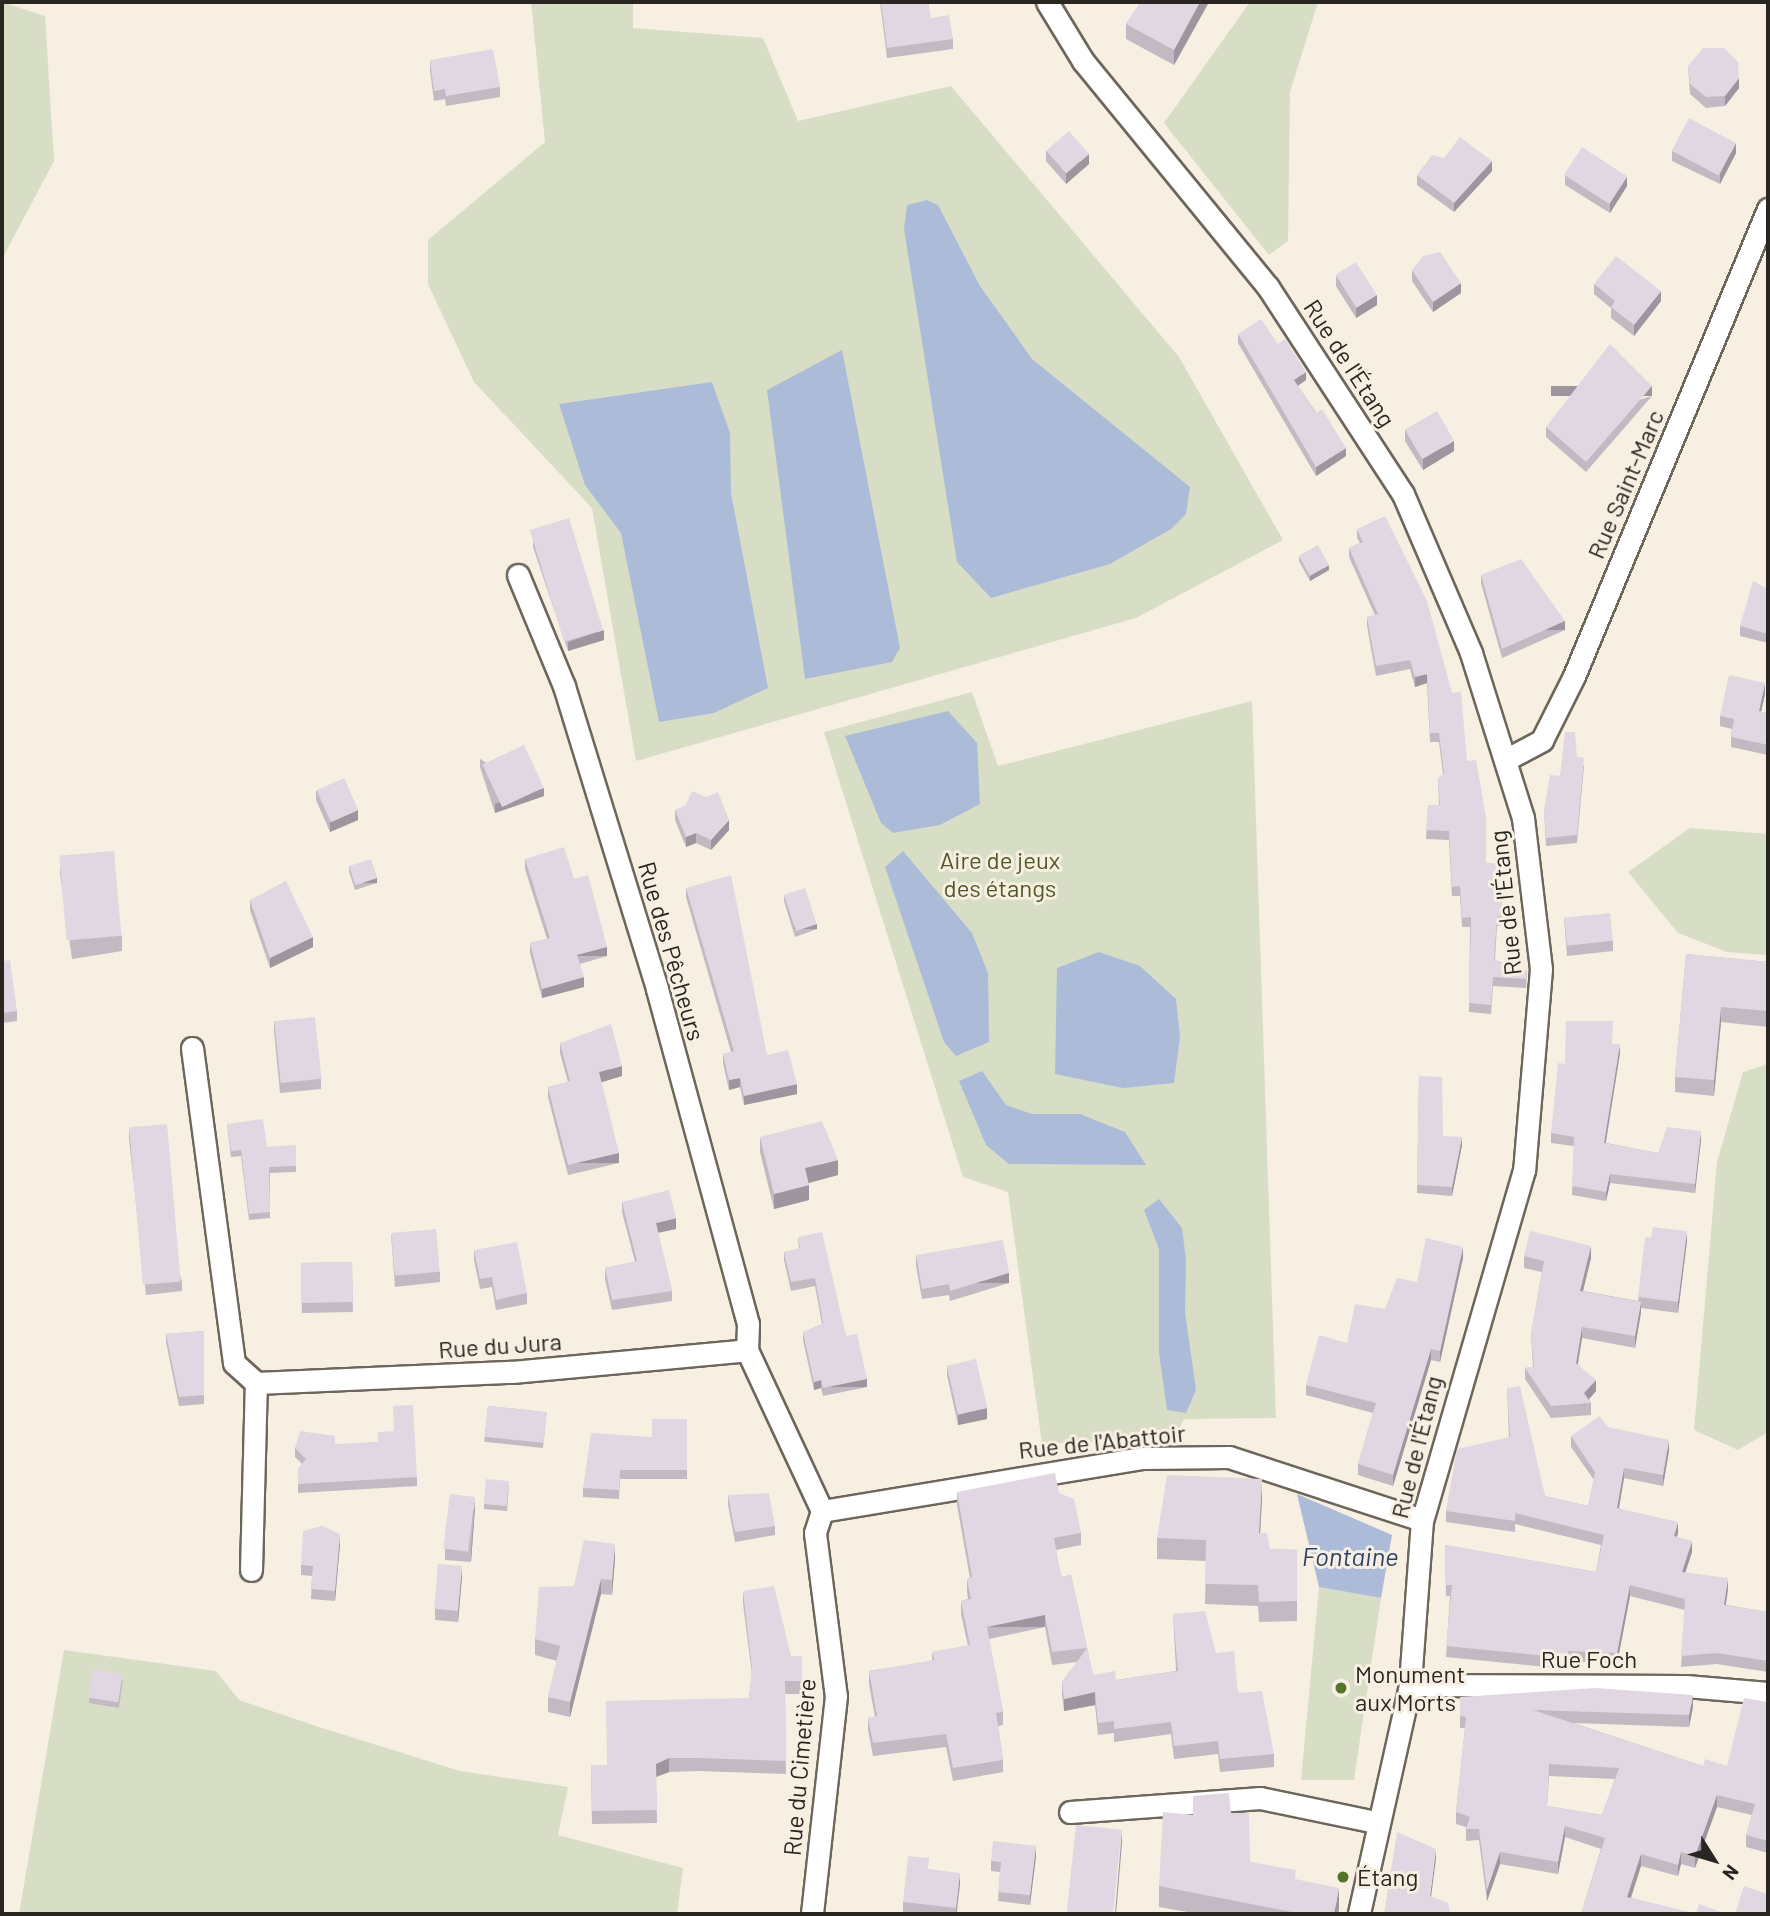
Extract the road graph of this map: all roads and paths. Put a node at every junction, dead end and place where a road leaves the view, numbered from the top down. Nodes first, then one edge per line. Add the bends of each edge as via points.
1 (1047, 2) edge
2 (1768, 209) edge
3 (518, 575) dead end
4 (1507, 760) junction
5 (192, 1048) dead end
6 (747, 1350) junction
7 (256, 1383) junction
8 (821, 1511) junction
9 (1422, 1520) junction
10 (251, 1570) dead end
11 (1410, 1685) junction
12 (1768, 1693) edge
13 (1070, 1812) dead end
14 (1376, 1822) junction
15 (812, 1914) edge
16 (1359, 1914) edge

1 - 4 street, Rue de l'Étang via 1083,61 1268,287 1386,467 1442,581
2 - 4 street, Rue Saint-Marc via 1574,676 1542,740
3 - 6 street, Rue des Pêcheurs via 564,685 657,989 745,1311
4 - 9 street, Rue de l'Étang via 1523,818 1541,969 1535,1081 1514,1216 1445,1426
5 - 7 street via 234,1363
6 - 7 street, Rue du Jura via 512,1372
6 - 8 street
7 - 10 street
8 - 9 street, Rue de l'Abattoir via 1131,1460 1229,1457
8 - 15 street, Rue du Cimetière via 815,1533 836,1696
9 - 11 street, Rue de l'Étang
11 - 12 street, Rue Foch via 1686,1686
11 - 14 street, Rue de l'Étang
13 - 14 street via 1260,1798
14 - 16 street, Rue de l'Étang

